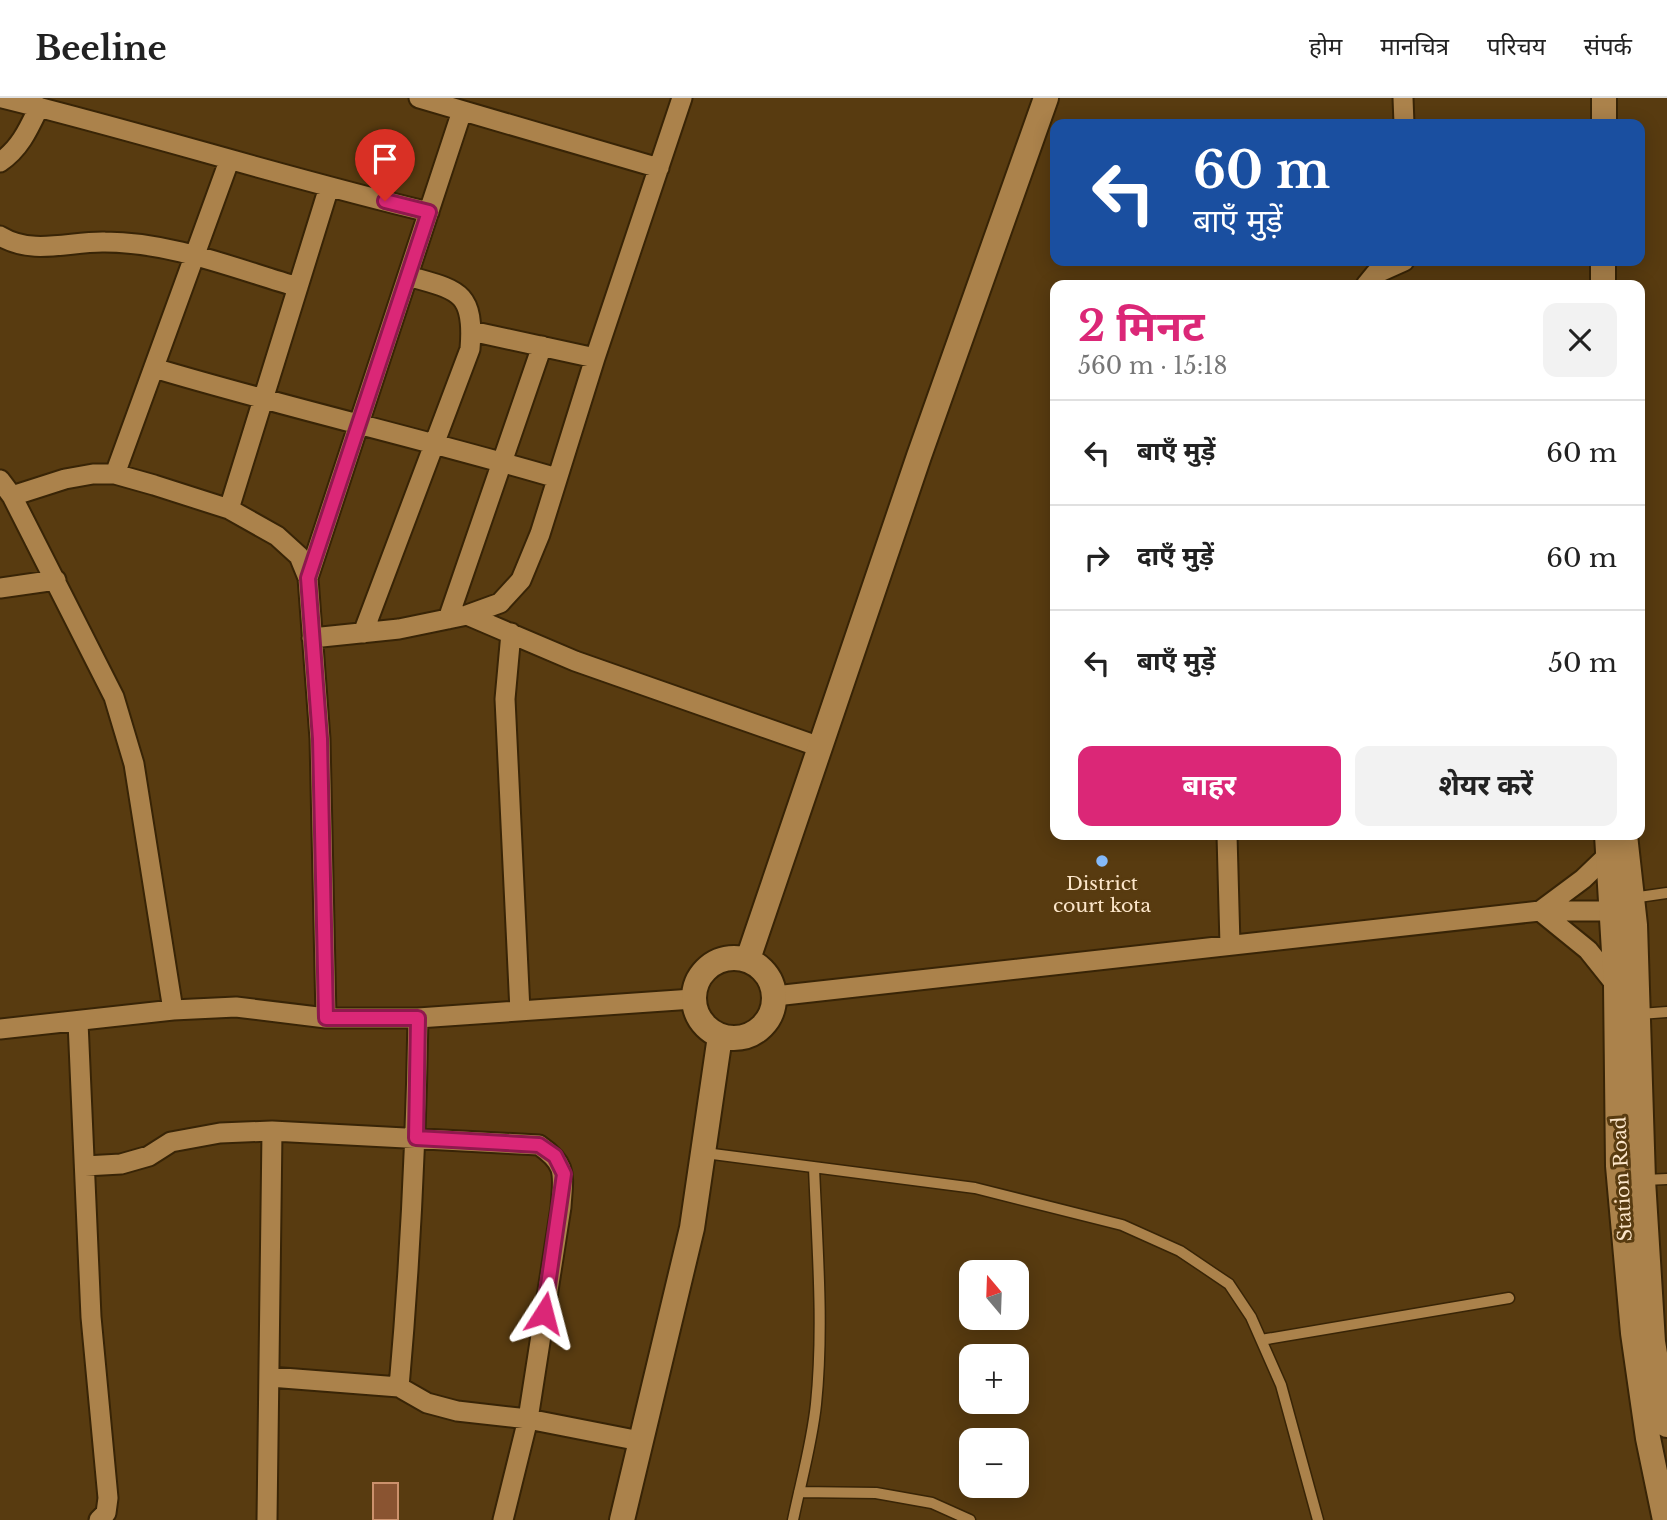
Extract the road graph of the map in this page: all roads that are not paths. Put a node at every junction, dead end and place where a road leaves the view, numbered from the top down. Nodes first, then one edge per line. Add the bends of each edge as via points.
1 (2, 98) edge
2 (682, 98) edge
3 (1046, 98) edge
4 (1403, 98) edge
5 (1604, 98) edge
6 (425, 99) edge
7 (39, 107) junction
8 (462, 111) junction
9 (1404, 119) edge
10 (1604, 119) edge
11 (229, 160) junction
12 (0, 162) edge
13 (659, 168) junction
14 (329, 187) junction
15 (429, 212) junction
16 (0, 236) edge
17 (194, 256) junction
18 (1393, 266) edge
19 (408, 276) junction
20 (1370, 280) edge
21 (298, 287) junction
22 (471, 331) junction
23 (542, 346) junction
24 (595, 358) junction
25 (154, 368) junction
26 (264, 401) junction
27 (359, 424) junction
28 (433, 444) junction
29 (502, 462) junction
30 (115, 474) junction
31 (557, 478) junction
32 (0, 480) edge
33 (12, 496) junction
34 (229, 509) junction
35 (308, 578) junction
36 (56, 580) junction
37 (0, 588) edge
38 (458, 617) junction
39 (363, 633) junction
40 (511, 634) junction
41 (312, 638) junction
42 (820, 747) junction
43 (1227, 840) edge
44 (1625, 840) edge
45 (1607, 845) edge
46 (1667, 893) edge
47 (1625, 906) junction
48 (1540, 911) junction
49 (1230, 945) junction
50 (748, 959) junction
51 (1616, 985) junction
52 (775, 996) junction
53 (693, 999) junction
54 (173, 1010) junction
55 (520, 1011) junction
56 (1667, 1012) edge
57 (1638, 1014) junction
58 (326, 1018) junction
59 (418, 1018) junction
60 (78, 1022) junction
61 (0, 1029) edge
62 (720, 1036) junction
63 (272, 1131) junction
64 (416, 1138) junction
65 (704, 1152) junction
66 (85, 1166) junction
67 (814, 1167) junction
68 (1655, 1179) edge
69 (1509, 1298) dead end
70 (1261, 1340) junction
71 (1662, 1364) edge
72 (270, 1377) junction
73 (399, 1387) junction
74 (528, 1419) junction
75 (1667, 1425) edge
76 (639, 1441) junction
77 (799, 1492) junction
78 (99, 1520) edge
79 (267, 1520) edge
80 (503, 1520) edge
81 (622, 1520) edge
82 (793, 1520) edge
83 (970, 1520) edge
84 (1318, 1520) edge
85 (1665, 1520) edge

1 - 7 street
2 - 13 street
3 - 42 street
4 - 9 street
5 - 10 street
6 - 8 street
7 - 11 street
7 - 12 street via 25,136
8 - 13 street
8 - 15 street
11 - 14 street
11 - 17 street
13 - 24 street
14 - 15 street
14 - 21 street
15 - 19 street
16 - 17 street via 31,247 106,242
17 - 21 street
17 - 25 street
18 - 20 street
19 - 22 street via 461,295
19 - 27 street
21 - 26 street
22 - 23 street
22 - 28 street via 470,349
23 - 24 street
23 - 29 street
24 - 31 street
25 - 26 street
25 - 30 street
26 - 27 street
26 - 34 street
27 - 28 street
27 - 35 street
28 - 29 street
28 - 39 street
29 - 31 street
29 - 38 street
30 - 33 street via 65,479
30 - 34 street
31 - 38 street via 521,580 500,603
32 - 33 street
33 - 36 street
34 - 35 street via 277,537 299,556
35 - 41 street
36 - 37 street
36 - 54 street via 114,697 134,764
38 - 39 street
38 - 40 street
39 - 41 street
40 - 42 street
40 - 55 street via 505,699
41 - 58 street via 320,739
42 - 50 street
43 - 49 street
44 - 47 street, Station Road
45 - 47 street, Station Road
45 - 48 street via 1583,879
46 - 47 lane
47 - 48 street
47 - 51 street, Station Road
47 - 57 street, Station Road
48 - 49 street
48 - 51 street via 1588,950
49 - 52 street
50 - 52 street via 762,967
50 - 53 street via 732,957 704,970
51 - 85 street, Station Road via 1618,1166 1633,1333
52 - 62 street via 764,1025 744,1036
53 - 55 street
53 - 62 street via 706,1028
54 - 58 street via 236,1007
54 - 60 street
55 - 59 street
56 - 57 lane
57 - 68 street, Station Road
58 - 59 street
59 - 64 street
60 - 61 street
60 - 66 street
62 - 65 street
63 - 64 street
63 - 66 street via 201,1136 171,1142 149,1156 121,1164
63 - 72 street
64 - 73 street
64 - 74 street via 539,1145 555,1156 564,1174
65 - 67 lane
65 - 76 street via 692,1228
66 - 78 street via 91,1317 108,1498 106,1513
67 - 70 lane via 975,1188 1122,1225 1180,1251 1229,1284
67 - 77 lane via 820,1312 816,1403
68 - 71 street, Station Road via 1653,1342
69 - 70 lane
70 - 84 lane via 1280,1385
71 - 75 street, Station Road
72 - 73 street
72 - 79 street
73 - 74 street via 427,1403 457,1411
74 - 76 street
74 - 80 street
76 - 81 street
77 - 82 lane
77 - 83 lane via 876,1493 932,1503

